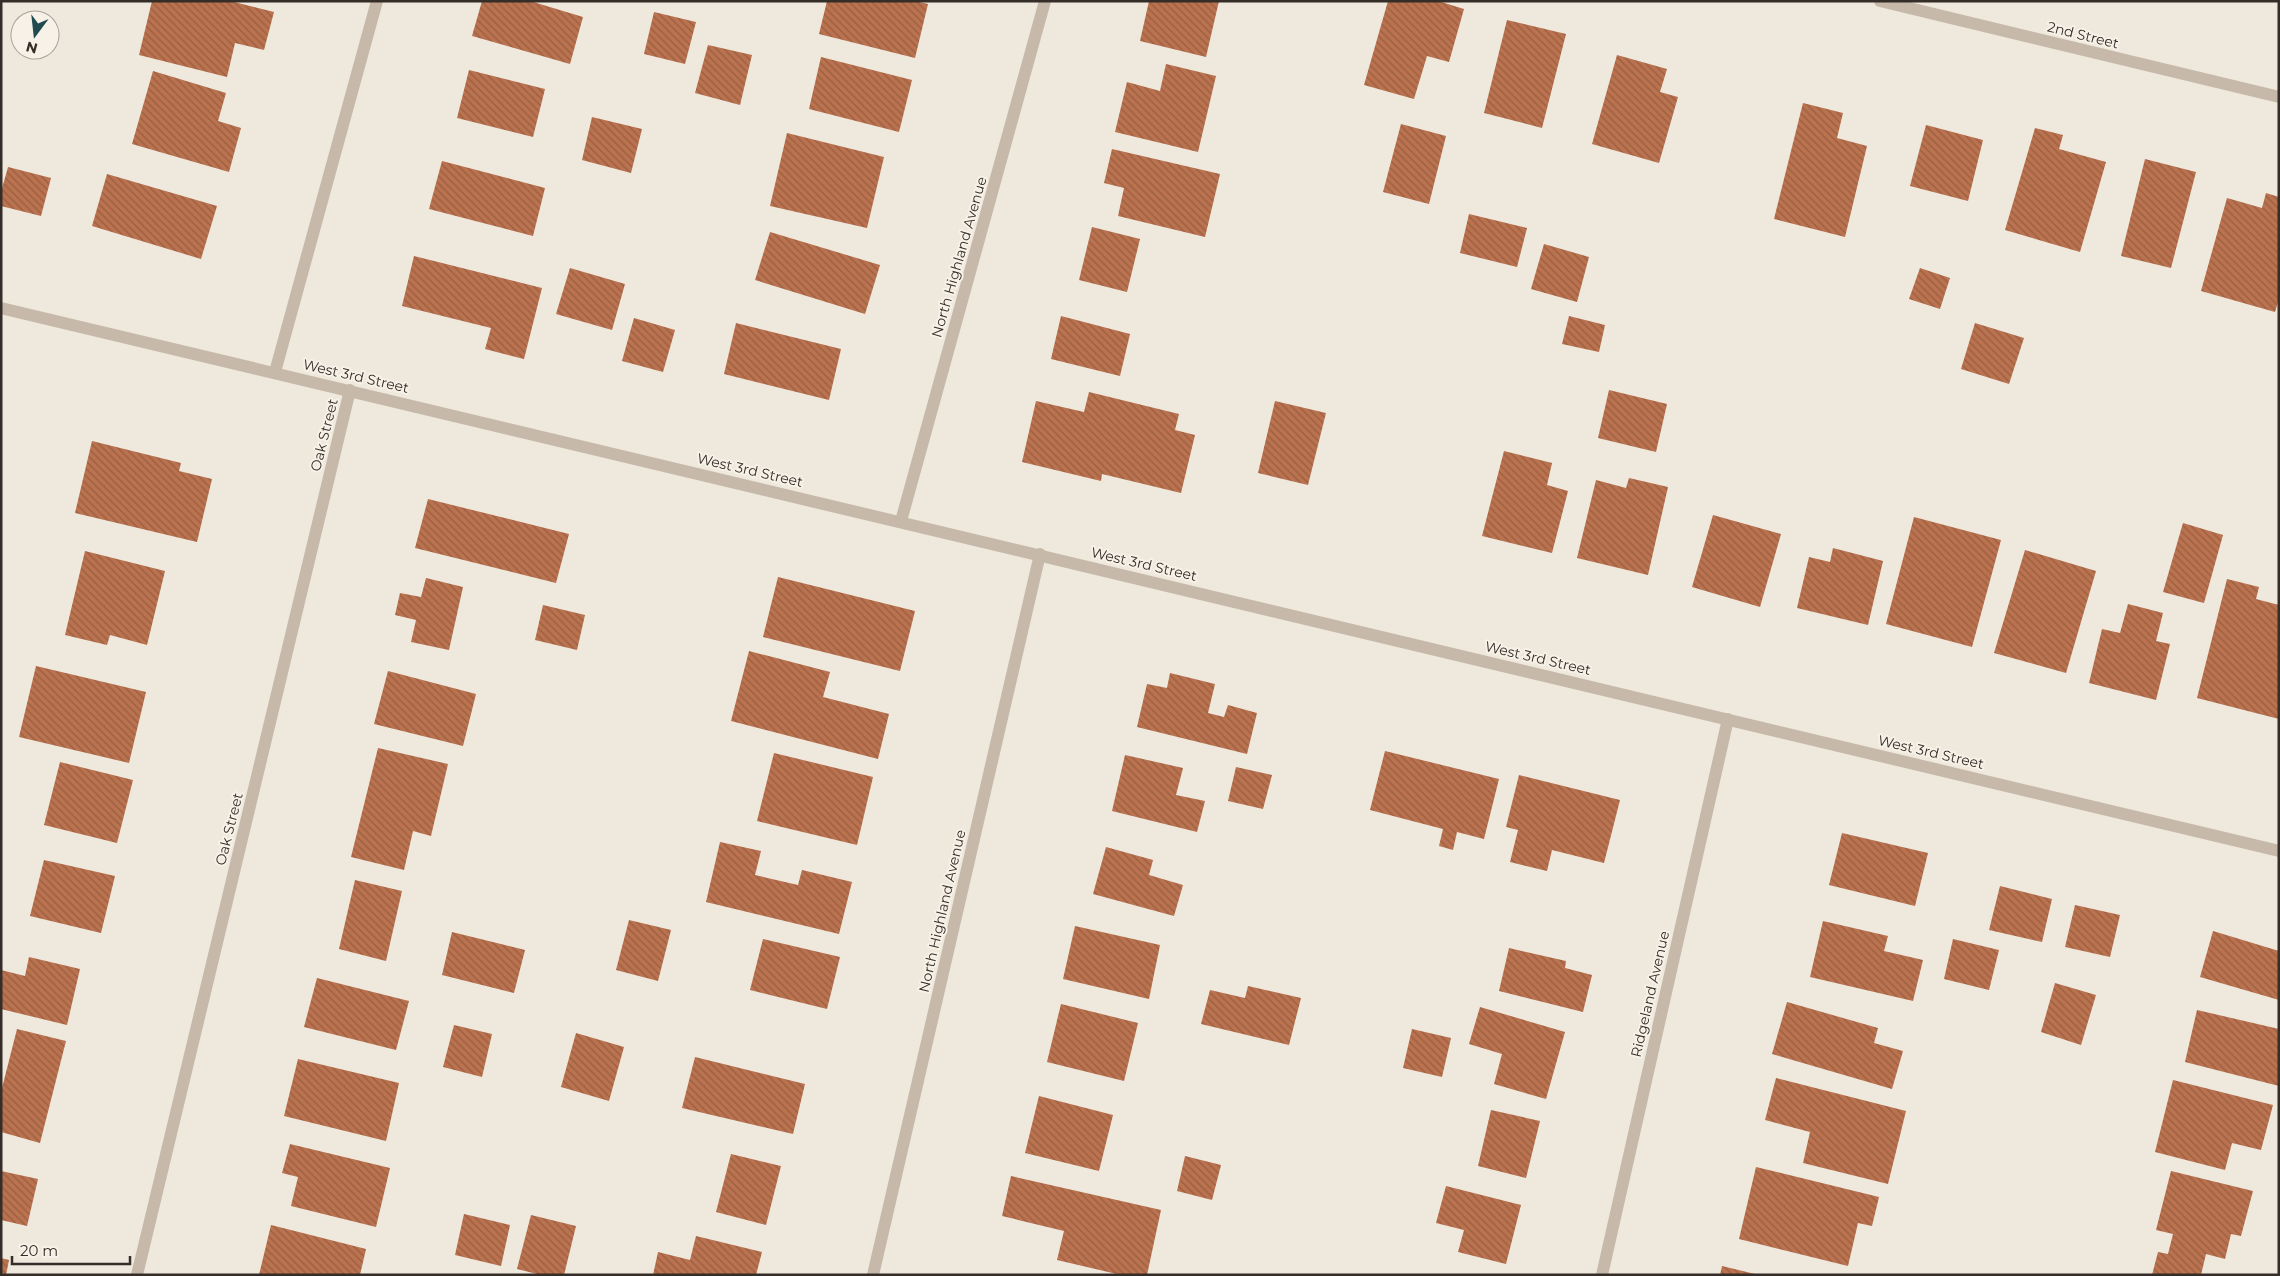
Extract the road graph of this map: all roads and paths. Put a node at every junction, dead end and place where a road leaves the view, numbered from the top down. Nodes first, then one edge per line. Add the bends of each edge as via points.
1 (377, 1) edge
2 (1045, 1) edge
3 (1880, 1) edge
4 (2279, 97) edge
5 (1, 308) edge
6 (275, 372) junction
7 (350, 390) junction
8 (901, 521) junction
9 (1040, 554) junction
10 (1728, 719) junction
11 (2279, 851) edge
12 (137, 1275) edge
13 (873, 1275) edge
14 (1602, 1275) edge

1 - 6 street
2 - 8 street, North Highland Avenue
3 - 4 street, 2nd Street
5 - 6 street, West 3rd Street
6 - 7 street, West 3rd Street
7 - 8 street, West 3rd Street
7 - 12 street, Oak Street
8 - 9 street, West 3rd Street
9 - 10 street, West 3rd Street
9 - 13 street, North Highland Avenue
10 - 11 street, West 3rd Street
10 - 14 street, Ridgeland Avenue

